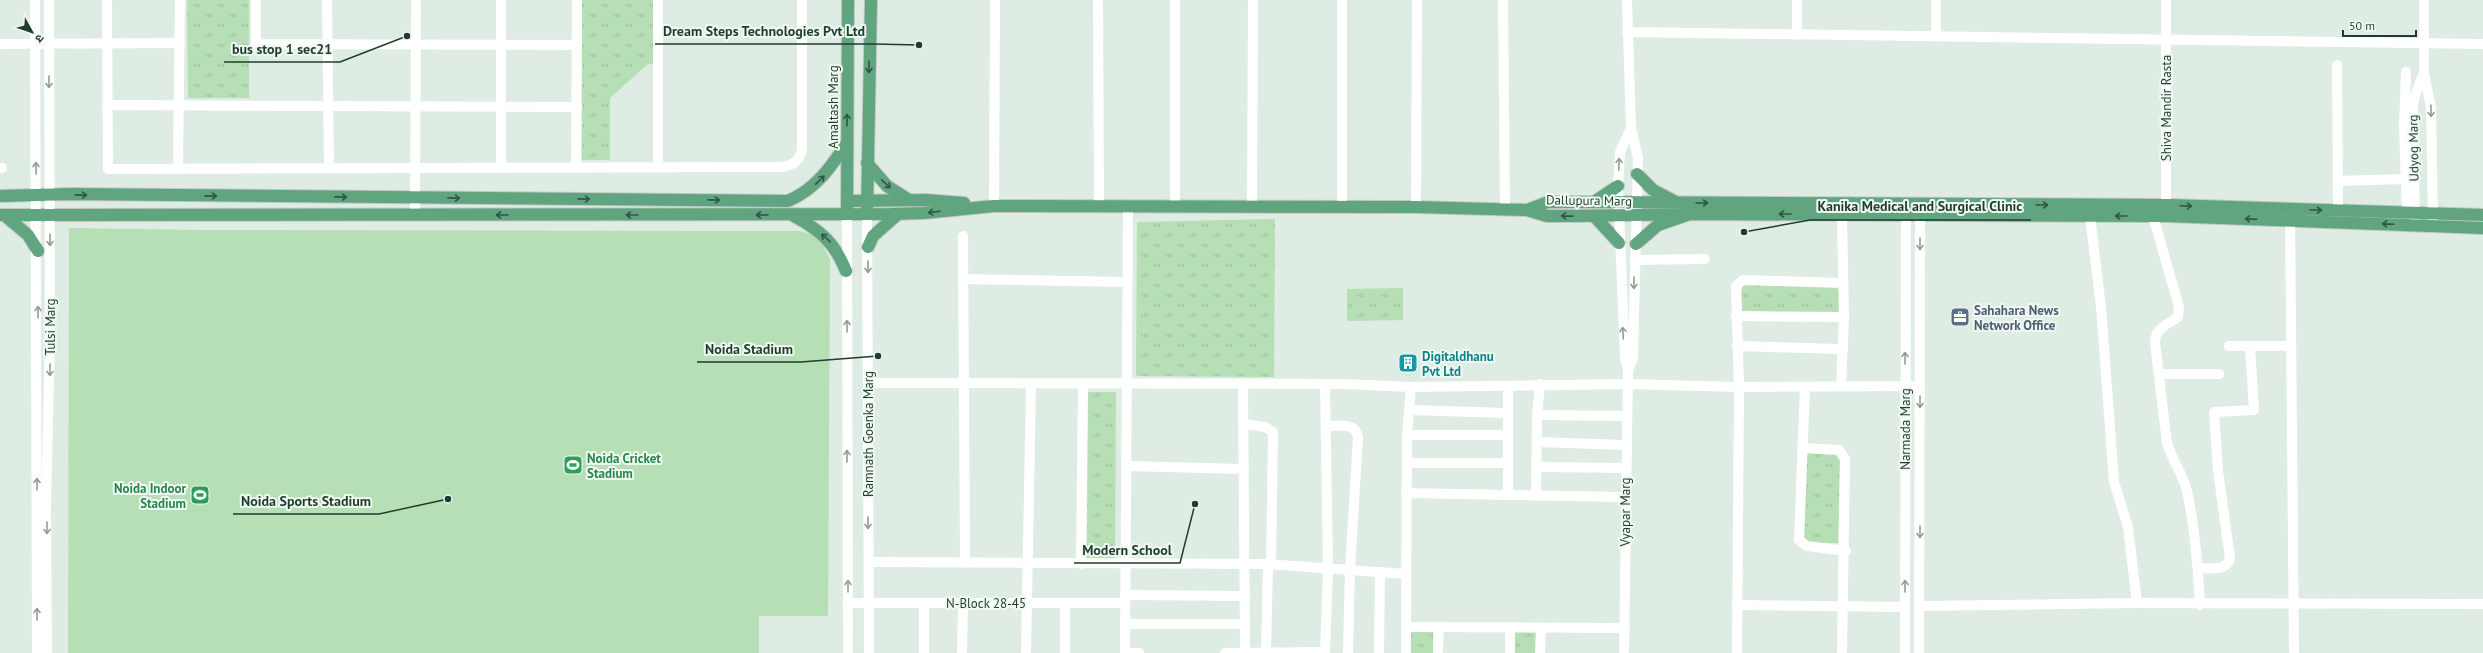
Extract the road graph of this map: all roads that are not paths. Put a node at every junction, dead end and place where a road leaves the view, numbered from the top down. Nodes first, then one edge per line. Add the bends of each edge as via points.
1 (35, 0) edge
2 (49, 0) edge
3 (107, 0) edge
4 (180, 0) edge
5 (256, 0) edge
6 (327, 0) edge
7 (416, 0) edge
8 (501, 0) edge
9 (577, 0) edge
10 (658, 0) edge
11 (802, 0) edge
12 (848, 0) edge
13 (871, 0) edge
14 (995, 0) edge
15 (1098, 0) edge
16 (1175, 0) edge
17 (1253, 0) edge
18 (1342, 0) edge
19 (1417, 0) edge
20 (1503, 0) edge
21 (1627, 0) edge
22 (1797, 0) edge
23 (1936, 0) edge
24 (2166, 0) edge
25 (2424, 0) edge
26 (1627, 32) junction
27 (1797, 34) junction
28 (1936, 36) junction
29 (2166, 39) junction
30 (107, 42) junction
31 (35, 43) junction
32 (49, 43) junction
33 (180, 43) junction
34 (2424, 43) junction
35 (0, 44) edge
36 (328, 44) junction
37 (416, 44) junction
38 (501, 44) junction
39 (2483, 44) edge
40 (577, 45) junction
41 (2337, 65) dead end
42 (2406, 72) dead end
43 (2424, 73) junction
44 (107, 105) junction
45 (179, 106) junction
46 (328, 106) junction
47 (415, 106) junction
48 (501, 106) junction
49 (577, 107) junction
50 (1631, 128) junction
51 (847, 143) junction
52 (867, 163) junction
53 (415, 167) junction
54 (501, 167) junction
55 (576, 167) junction
56 (658, 167) junction
57 (178, 168) junction
58 (329, 168) junction
59 (1637, 174) junction
60 (2406, 178) junction
61 (2338, 181) junction
62 (1618, 186) junction
63 (50, 195) junction
64 (0, 196) edge
65 (37, 196) junction
66 (415, 198) junction
67 (909, 200) junction
68 (847, 201) junction
69 (868, 201) junction
70 (1594, 202) junction
71 (1618, 203) junction
72 (1678, 203) junction
73 (990, 206) junction
74 (1099, 206) junction
75 (1128, 206) junction
76 (1175, 206) junction
77 (1252, 206) junction
78 (1342, 207) junction
79 (1416, 207) junction
80 (1635, 209) junction
81 (1505, 210) junction
82 (1526, 210) junction
83 (1906, 210) junction
84 (1920, 210) junction
85 (2166, 210) junction
86 (2338, 211) junction
87 (2433, 212) junction
88 (2411, 213) junction
89 (38, 214) junction
90 (50, 214) junction
91 (847, 214) junction
92 (867, 214) junction
93 (898, 214) junction
94 (1690, 214) junction
95 (2, 215) edge
96 (415, 215) junction
97 (792, 215) junction
98 (1842, 215) junction
99 (2290, 215) junction
100 (2483, 215) edge
101 (1594, 216) junction
102 (1618, 216) junction
103 (2090, 216) junction
104 (2152, 216) junction
105 (2415, 225) junction
106 (2432, 225) junction
107 (2483, 228) edge
108 (963, 236) dead end
109 (1619, 243) junction
110 (1636, 244) junction
111 (868, 247) junction
112 (38, 251) junction
113 (1705, 259) dead end
114 (1635, 260) junction
115 (846, 271) junction
116 (963, 279) junction
117 (1127, 282) junction
118 (1842, 283) junction
119 (1736, 316) junction
120 (1844, 317) junction
121 (1737, 346) junction
122 (2229, 346) dead end
123 (2250, 346) junction
124 (2291, 346) junction
125 (1843, 349) junction
126 (1628, 371) junction
127 (2160, 374) junction
128 (2218, 374) dead end
129 (868, 383) junction
130 (964, 383) junction
131 (1031, 384) junction
132 (1083, 384) junction
133 (1126, 384) junction
134 (1243, 384) junction
135 (1325, 384) junction
136 (1540, 384) junction
137 (1627, 384) junction
138 (1905, 385) junction
139 (1508, 386) junction
140 (1841, 386) junction
141 (1920, 386) junction
142 (1411, 387) junction
143 (1738, 387) junction
144 (1805, 387) junction
145 (1410, 410) junction
146 (1507, 413) junction
147 (1537, 416) junction
148 (1626, 416) junction
149 (1244, 424) junction
150 (1326, 426) junction
151 (1507, 434) junction
152 (1407, 435) junction
153 (1537, 442) junction
154 (1626, 445) junction
155 (1802, 448) junction
156 (1407, 463) junction
157 (1508, 463) junction
158 (1126, 466) junction
159 (1537, 467) junction
160 (1626, 468) junction
161 (1244, 469) junction
162 (1406, 493) junction
163 (1508, 495) junction
164 (1536, 495) junction
165 (1625, 497) junction
166 (1846, 551) junction
167 (869, 562) junction
168 (965, 563) junction
169 (1026, 564) junction
170 (1081, 564) junction
171 (1125, 564) junction
172 (1244, 564) junction
173 (1269, 564) junction
174 (2198, 568) junction
175 (1328, 569) junction
176 (1350, 569) junction
177 (1380, 572) junction
178 (1406, 574) junction
179 (1245, 596) junction
180 (1125, 599) junction
181 (869, 602) junction
182 (848, 603) junction
183 (924, 603) junction
184 (963, 603) junction
185 (1026, 603) junction
186 (1065, 603) junction
187 (2136, 604) junction
188 (2294, 604) junction
189 (2483, 604) edge
190 (1738, 605) junction
191 (2200, 605) junction
192 (1842, 606) junction
193 (1920, 606) junction
194 (1905, 607) junction
195 (1125, 624) junction
196 (1245, 624) junction
197 (1406, 627) junction
198 (1439, 627) junction
199 (1510, 627) junction
200 (1540, 628) junction
201 (1624, 628) junction
202 (1245, 652) edge
203 (38, 653) edge
204 (47, 653) edge
205 (848, 653) edge
206 (869, 653) edge
207 (924, 653) edge
208 (962, 653) edge
209 (1026, 653) edge
210 (1065, 653) edge
211 (1125, 653) edge
212 (1139, 653) edge
213 (1224, 653) edge
214 (1266, 653) edge
215 (1325, 653) edge
216 (1348, 653) edge
217 (1379, 653) edge
218 (1406, 653) edge
219 (1438, 653) edge
220 (1510, 653) edge
221 (1540, 653) edge
222 (1624, 653) edge
223 (1737, 653) edge
224 (1842, 653) edge
225 (1905, 653) edge
226 (1919, 653) edge
227 (2294, 653) edge

1 - 31 street, Tulsi Marg
2 - 32 street, Tulsi Marg
3 - 30 street
4 - 33 street
5 - 36 street via 256,44
6 - 36 street
7 - 37 street
8 - 38 street
9 - 40 street
10 - 56 street
11 - 56 street via 802,150 794,165
51 -> 12 main road, Amaltash Marg
13 -> 52 main road
14 - 73 street
15 - 74 street
16 - 76 street
17 - 77 street
18 - 78 street
19 - 79 street
20 - 81 street
21 - 26 street
22 - 27 street
23 - 28 street
24 - 29 street, Shiva Mandir Rasta
25 - 34 street, Udyog Marg
26 - 27 street
26 - 50 street
27 - 28 street
28 - 29 street
29 - 34 street
29 - 85 street, Shiva Mandir Rasta
30 - 32 street
30 - 33 street
30 - 44 street
31 - 32 street
31 - 35 street
65 -> 31 street, Tulsi Marg
32 -> 63 street, Tulsi Marg
33 - 45 street
34 - 39 street
34 - 43 street, Udyog Marg
36 - 37 street
36 - 46 street
37 - 38 street
37 - 47 street
38 - 40 street
38 - 48 street
40 - 49 street
41 - 61 street
42 - 60 street
43 -> 87 street, Udyog Marg via 2431,107
43 - 88 street, Udyog Marg via 2412,109
44 - 45 street
44 - 57 street via 108,169
45 - 46 street
45 - 57 street
46 - 47 street
46 - 58 street
47 - 48 street
47 - 53 street
48 - 49 street
48 - 54 street
49 - 55 street
50 - 59 street, Vyapar Marg via 1637,150
62 -> 50 street, Vyapar Marg via 1620,152
66 -> 51 main road via 788,201 804,194 823,178
51 - 68 main road, Amaltash Marg
52 -> 67 main road via 887,186
52 - 69 main road
53 - 54 street
53 - 58 street
53 - 66 street
54 - 55 street
55 - 56 street
57 - 58 street
59 - 72 main road via 1653,190
59 - 80 street, Vyapar Marg
60 - 61 street
60 - 88 street
61 - 86 street
62 - 70 main road
62 - 71 street, Vyapar Marg
63 - 65 main road
63 -> 66 main road
63 - 90 street, Tulsi Marg
64 - 65 main road
65 - 89 street, Tulsi Marg
66 - 96 street
67 - 69 main road
67 - 73 main road
68 - 69 main road
68 - 91 main road, Amaltash Marg
69 - 92 main road
70 - 71 main road, Dallupura Marg
70 - 82 main road, Dallupura Marg via 1548,202
71 - 80 main road, Dallupura Marg
71 - 102 street, Vyapar Marg
72 - 80 main road
72 -> 83 main road
73 - 74 main road
73 -> 93 main road
74 - 75 main road
75 - 76 main road
75 - 117 street
76 - 77 main road
77 - 78 main road
78 - 79 main road
79 - 81 main road
80 - 94 main road, Dallupura Marg
80 - 102 main road, Dallupura Marg
80 - 110 street, Vyapar Marg
81 - 82 main road
101 -> 82 main road, Dallupura Marg via 1547,216
83 - 84 main road
83 - 98 main road, Dallupura Marg
138 -> 83 street, Narmada Marg
84 -> 85 main road
84 - 103 main road
84 -> 141 street, Narmada Marg
85 - 99 main road
85 - 104 main road
86 - 88 main road
99 -> 86 main road
87 - 88 main road
87 - 100 main road
87 - 106 street, Udyog Marg
88 - 105 street, Udyog Marg
89 - 90 main road
89 - 95 main road
89 - 112 street, Tulsi Marg
90 - 96 main road
90 -> 204 street, Tulsi Marg
91 - 92 main road
91 - 97 main road
91 - 115 street, Ramnath Goenka Marg
92 - 93 main road
92 - 111 street, Ramnath Goenka Marg
93 - 111 main road via 873,236
98 -> 94 main road, Dallupura Marg
94 - 110 main road via 1658,225
95 - 112 main road via 28,235
97 -> 96 main road
115 -> 97 main road via 840,254 831,242 812,226
98 - 118 street
105 -> 99 main road
99 - 124 street
101 - 102 main road, Dallupura Marg
101 - 109 main road
102 - 109 street, Vyapar Marg
104 -> 103 main road
103 - 187 street via 2101,307 2114,482 2128,527
104 - 127 street via 2179,311 2178,317 2161,327 2155,337
105 - 106 main road
106 - 107 main road
108 - 116 street
126 -> 109 street, Vyapar Marg via 1625,358
110 - 114 street, Vyapar Marg
111 -> 129 street, Ramnath Goenka Marg
203 -> 112 street, Tulsi Marg
113 - 114 street
114 -> 126 street, Vyapar Marg via 1633,357
182 -> 115 street, Ramnath Goenka Marg
116 - 117 street
116 - 130 street
117 - 133 street
118 - 119 street via 1743,280 1736,286
118 - 120 street
119 - 120 street
119 - 121 street
120 - 125 street
121 - 125 street
121 - 143 street
122 - 123 street
123 - 124 street
123 - 174 street via 2254,410 2214,412 2218,471 2230,558 2225,566
124 - 188 street
125 - 140 street
126 - 137 street, Vyapar Marg
127 - 128 street
127 - 174 street via 2167,442 2186,490
129 - 130 street
129 -> 167 street, Ramnath Goenka Marg
130 - 131 street
130 - 168 street
131 - 132 street
131 - 169 street
132 - 133 street
132 - 170 street
133 - 134 street
133 - 158 street
134 - 135 street
134 - 149 street
135 - 142 street
135 - 150 street
136 - 137 street
136 - 139 street
136 - 147 street
137 - 143 street
137 - 148 street, Vyapar Marg
138 - 140 street
138 - 141 street
194 -> 138 street, Narmada Marg
139 - 142 street
139 - 146 street
140 - 144 street
141 -> 193 street, Narmada Marg
142 - 145 street
143 - 144 street
143 - 190 street
144 - 155 street
145 - 146 street
145 - 152 street
146 - 151 street
147 - 148 street
147 - 153 street
148 - 154 street, Vyapar Marg
149 - 161 street
149 - 173 street via 1265,427 1273,432
150 - 175 street
150 - 176 street via 1352,427 1357,430
151 - 152 street
151 - 157 street
152 - 156 street
153 - 154 street
153 - 159 street
154 - 160 street, Vyapar Marg
155 - 166 street via 1834,449 1843,453
155 - 166 street via 1799,540 1807,546
156 - 157 street
156 - 162 street
157 - 163 street
158 - 161 street
158 - 171 street
159 - 160 street
159 - 164 street
160 - 165 street, Vyapar Marg
161 - 172 street
162 - 163 street
162 - 178 street
163 - 164 street
164 - 165 street
165 - 201 street, Vyapar Marg
166 - 192 street
167 - 168 street
167 - 181 street, Ramnath Goenka Marg
168 - 169 street
169 - 170 street
169 - 185 street
170 - 171 street
171 - 172 street
171 - 180 street
172 - 173 street
172 - 179 street
173 - 175 street
173 - 214 street
174 - 191 street
175 - 176 street
175 - 215 street
176 - 177 street
176 - 216 street
177 - 178 street
177 - 217 street
178 - 197 street
179 - 180 street, N-Block 28-45
179 - 196 street
180 - 186 street, N-Block 28-45
180 - 195 street
181 - 182 street, N-Block 28-45
181 - 183 street, N-Block 28-45
181 - 206 street, Ramnath Goenka Marg
182 - 205 street, Ramnath Goenka Marg
183 - 184 street, N-Block 28-45
183 - 207 street
184 - 185 street, N-Block 28-45
184 - 208 street
185 - 186 street, N-Block 28-45
185 - 209 street
186 - 210 street
187 - 191 street
187 - 193 street
188 - 189 street
188 - 191 street
188 - 227 street
190 - 192 street
190 - 223 street
192 - 194 street
192 - 224 street
193 - 226 street, Narmada Marg
194 - 225 street, Narmada Marg
195 - 196 street
195 - 211 street
196 - 202 street
197 - 198 street
197 - 218 street
198 - 199 street
198 - 219 street
199 - 200 street
199 - 220 street
200 - 201 street
200 - 221 street
201 - 222 street, Vyapar Marg
202 - 213 street
202 - 214 street
211 - 212 street
214 - 215 street

